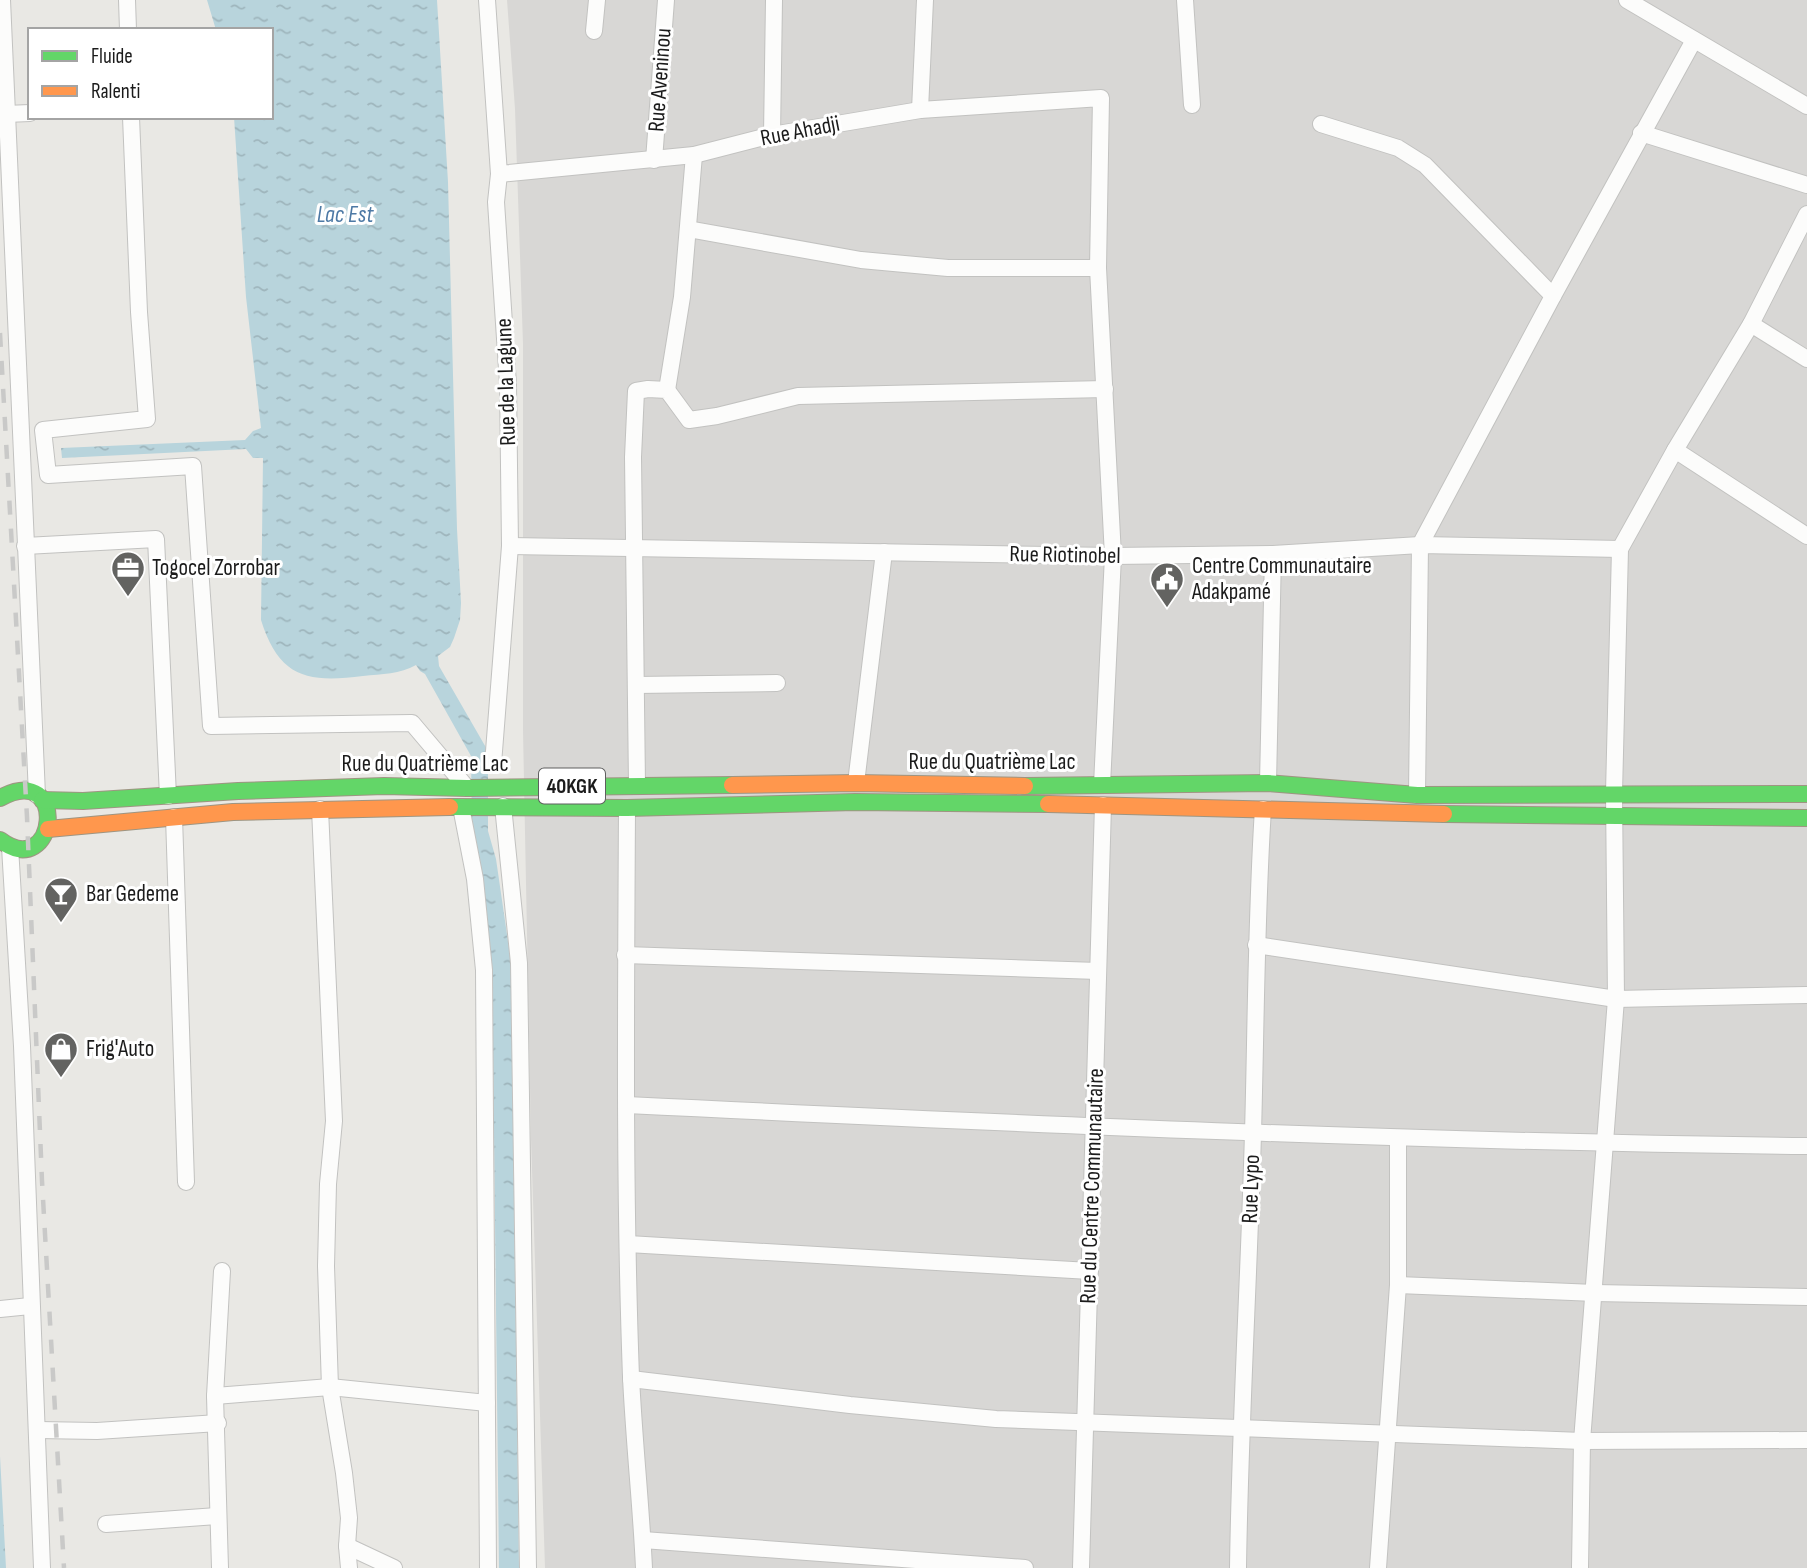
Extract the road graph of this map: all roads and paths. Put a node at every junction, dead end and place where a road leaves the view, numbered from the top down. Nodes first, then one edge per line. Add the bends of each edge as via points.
1 (2, 0) edge
2 (127, 0) edge
3 (487, 0) edge
4 (597, 0) edge
5 (666, 0) edge
6 (774, 0) edge
7 (925, 0) edge
8 (1185, 0) edge
9 (1627, 0) edge
10 (128, 28) edge
11 (594, 31) dead end
12 (1694, 40) junction
13 (1192, 105) dead end
14 (1807, 106) edge
15 (920, 110) junction
16 (28, 113) edge
17 (6, 114) junction
18 (131, 119) edge
19 (1321, 124) dead end
20 (1642, 133) junction
21 (772, 135) junction
22 (694, 155) junction
23 (654, 160) junction
24 (499, 174) junction
25 (1807, 185) edge
26 (1807, 214) edge
27 (688, 229) junction
28 (1098, 268) junction
29 (1553, 296) junction
30 (1751, 324) junction
31 (1807, 359) edge
32 (1105, 388) junction
33 (667, 390) junction
34 (1675, 450) junction
35 (1807, 536) edge
36 (1420, 545) junction
37 (510, 546) junction
38 (25, 547) junction
39 (636, 547) junction
40 (1620, 549) junction
41 (884, 552) junction
42 (1273, 554) junction
43 (1113, 556) junction
44 (777, 683) dead end
45 (637, 685) junction
46 (493, 764) dead end
47 (856, 783) junction
48 (1268, 783) junction
49 (637, 785) junction
50 (1102, 785) junction
51 (1021, 786) junction
52 (467, 788) junction
53 (1614, 793) junction
54 (1807, 794) edge
55 (1417, 795) junction
56 (168, 796) junction
57 (40, 797) junction
58 (0, 798) edge
59 (1022, 803) junction
60 (1103, 805) junction
61 (503, 806) junction
62 (461, 807) junction
63 (627, 808) junction
64 (320, 809) junction
65 (1263, 809) junction
66 (1615, 816) junction
67 (174, 817) junction
68 (1807, 818) edge
69 (48, 829) junction
70 (5, 844) edge
71 (1256, 945) junction
72 (625, 956) junction
73 (1098, 971) junction
74 (1807, 995) edge
75 (1616, 999) junction
76 (626, 1105) junction
77 (1094, 1128) junction
78 (1253, 1133) junction
79 (1398, 1139) junction
80 (1605, 1144) junction
81 (1807, 1146) edge
82 (186, 1182) dead end
83 (628, 1244) junction
84 (222, 1271) dead end
85 (1090, 1271) junction
86 (1398, 1285) junction
87 (1595, 1293) junction
88 (1807, 1297) edge
89 (30, 1306) junction
90 (0, 1309) edge
91 (631, 1379) junction
92 (330, 1387) junction
93 (215, 1396) junction
94 (487, 1404) junction
95 (1085, 1422) junction
96 (218, 1423) junction
97 (1240, 1428) junction
98 (38, 1430) junction
99 (1389, 1433) junction
100 (1807, 1440) edge
101 (1582, 1441) junction
102 (217, 1516) junction
103 (106, 1524) dead end
104 (643, 1539) junction
105 (347, 1546) junction
106 (42, 1568) edge
107 (220, 1568) edge
108 (349, 1568) edge
109 (394, 1568) edge
110 (488, 1568) edge
111 (528, 1568) edge
112 (644, 1568) edge
113 (1025, 1568) edge
114 (1081, 1568) edge
115 (1238, 1568) edge
116 (1378, 1568) edge
117 (1580, 1568) edge

1 - 17 street
2 - 10 street
3 - 24 street, Rue de la Lagune
4 - 11 street
5 - 23 street, Rue Aveninou
6 - 21 street
7 - 15 street
8 - 13 street
9 - 12 street
12 - 14 street
12 - 20 street
15 - 21 street, Rue Ahadji
15 - 28 street, Rue Ahadji via 1101,98
16 - 17 street
17 - 38 street
18 - 52 street via 147,419 43,430 48,475 193,466 211,726 412,723
19 - 29 street via 1398,148 1425,165
20 - 25 street
20 - 29 street
21 - 22 street, Rue Ahadji
22 - 23 street, Rue Ahadji
22 - 27 street
23 - 24 street, Rue Ahadji
24 - 37 street, Rue de la Lagune via 496,202 508,384
26 - 30 street
27 - 28 street via 861,260 948,268
27 - 33 street
28 - 32 street
29 - 36 street
30 - 31 street
30 - 34 street
32 - 33 street via 799,396 689,420
32 - 43 street
33 - 39 street via 636,391
34 - 35 street
34 - 40 street
36 - 40 street, Rue Riotinobel
36 - 42 street, Rue Riotinobel
36 - 55 street
37 - 39 street, Rue Riotinobel
37 - 46 street, Rue de la Lagune
38 - 56 street via 156,539
38 - 57 street
39 - 41 street, Rue Riotinobel
39 - 45 street
40 - 53 street
41 - 43 street, Rue Riotinobel
41 - 47 street
42 - 43 street, Rue Riotinobel
42 - 48 street
43 - 50 street
44 - 45 street
45 - 49 street
47 - 49 main road, Rue du Quatrième Lac / 40KGK
47 - 51 main road, Rue du Quatrième Lac / 40KGK
48 - 50 main road, Rue du Quatrième Lac
48 - 55 main road, Rue du Quatrième Lac
49 - 52 main road, Rue du Quatrième Lac / 40KGK
50 - 51 main road, Rue du Quatrième Lac / 40KGK
51 - 59 main road
52 - 56 main road, Rue du Quatrième Lac / 40KGK via 384,786
53 - 54 main road, Rue du Quatrième Lac
53 - 55 main road, Rue du Quatrième Lac
53 - 66 street
56 - 57 main road, Rue du Quatrième Lac / 40KGK via 83,801
57 - 58 main road, 40KGK via 15,790
57 - 69 main road via 49,813
59 - 60 main road, Rue du Quatrième Lac
59 - 63 main road, Rue du Quatrième Lac / 40KGK
60 - 65 main road, Rue du Quatrième Lac
60 - 73 street, Rue du Centre Communautaire
61 - 62 main road, Rue du Quatrième Lac / 40KGK
61 - 63 main road, Rue du Quatrième Lac / 40KGK
61 - 111 street via 519,963
62 - 64 main road, Rue du Quatrième Lac / 40KGK
62 - 94 street via 475,879 484,970
63 - 72 street
64 - 67 main road, Rue du Quatrième Lac / 40KGK
64 - 92 street via 334,1121 328,1184
65 - 66 main road, Rue du Quatrième Lac
65 - 71 street, Rue Lypo
66 - 68 main road, Rue du Quatrième Lac
66 - 75 street
67 - 69 main road, Rue du Quatrième Lac / 40KGK
67 - 82 street
69 - 70 main road, 40KGK via 33,846
70 - 89 street via 22,1046
71 - 75 street
71 - 78 street, Rue Lypo
72 - 73 street
72 - 76 street
73 - 77 street, Rue du Centre Communautaire
74 - 75 street
75 - 80 street
76 - 77 street
76 - 83 street
77 - 78 street
77 - 85 street, Rue du Centre Communautaire
78 - 79 street
78 - 97 street, Rue Lypo
79 - 80 street
79 - 86 street
80 - 81 street
80 - 87 street
83 - 85 street
83 - 91 street
84 - 93 street
85 - 95 street, Rue du Centre Communautaire
86 - 87 street
86 - 99 street
87 - 88 street
87 - 101 street
89 - 90 street
89 - 98 street
91 - 95 street via 956,1416
91 - 104 street
92 - 93 street
92 - 94 street
92 - 105 street via 349,1518
93 - 96 street
94 - 110 street
95 - 97 street
95 - 114 street, Rue du Centre Communautaire
96 - 98 street
96 - 102 street
97 - 99 street
97 - 115 street, Rue Lypo
98 - 106 street
99 - 101 street
99 - 116 street
100 - 101 street
101 - 117 street
102 - 103 street
102 - 107 street
104 - 112 street
104 - 113 street
105 - 108 street
105 - 109 street

